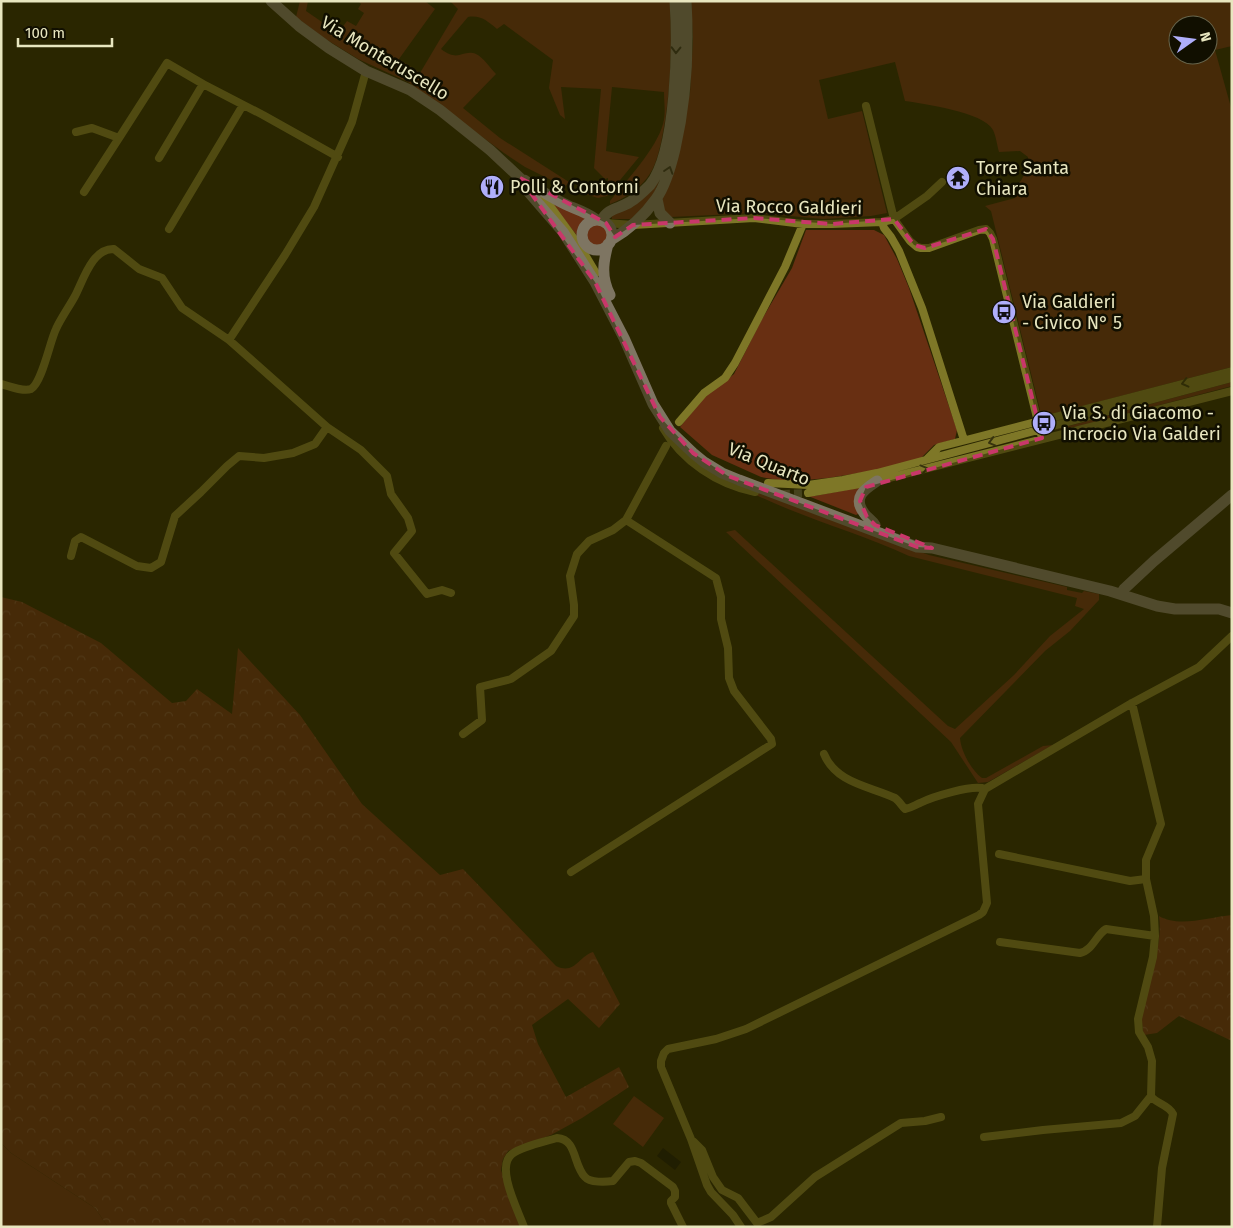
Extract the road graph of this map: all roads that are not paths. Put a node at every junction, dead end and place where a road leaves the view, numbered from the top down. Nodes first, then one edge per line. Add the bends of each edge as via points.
1 (271, 1) edge
2 (675, 1) edge
3 (686, 1) edge
4 (366, 71) junction
5 (203, 84) junction
6 (243, 105) junction
7 (866, 106) dead end
8 (76, 132) dead end
9 (119, 138) junction
10 (338, 157) junction
11 (159, 158) dead end
12 (520, 178) junction
13 (942, 182) dead end
14 (539, 190) junction
15 (84, 192) dead end
16 (657, 198) junction
17 (598, 219) junction
18 (894, 219) junction
19 (882, 222) junction
20 (670, 224) junction
21 (803, 224) junction
22 (633, 225) junction
23 (169, 229) dead end
24 (610, 242) junction
25 (581, 248) junction
26 (596, 273) dead end
27 (229, 340) junction
28 (1232, 371) edge
29 (1232, 378) edge
30 (1, 384) edge
31 (1232, 390) edge
32 (660, 417) junction
33 (1037, 421) junction
34 (679, 422) dead end
35 (328, 427) junction
36 (1039, 429) junction
37 (1042, 438) junction
38 (964, 440) junction
39 (666, 446) dead end
40 (927, 460) junction
41 (877, 481) junction
42 (768, 484) junction
43 (755, 492) dead end
44 (808, 493) tunnel mouth
45 (1232, 495) edge
46 (626, 520) junction
47 (875, 524) junction
48 (932, 548) junction
49 (71, 556) dead end
50 (451, 593) dead end
51 (1121, 594) junction
52 (1232, 613) edge
53 (1232, 636) edge
54 (1132, 703) junction
55 (463, 734) dead end
56 (824, 754) dead end
57 (985, 789) junction
58 (998, 854) dead end
59 (571, 872) dead end
60 (1146, 879) junction
61 (1155, 936) junction
62 (1000, 942) dead end
63 (1151, 1096) junction
64 (941, 1117) dead end
65 (984, 1137) dead end
66 (691, 1139) junction
67 (737, 1225) edge
68 (524, 1227) edge
69 (683, 1227) edge
70 (1157, 1227) edge

1 - 4 street, Via Monteruscello via 298,26
2 -> 17 street via 675,86 663,156 655,177 642,193
16 -> 3 street via 670,168 683,105
4 - 10 street
4 - 12 street, Via Monteruscello via 410,90 440,110
5 - 6 street
5 - 9 street via 167,63
5 - 11 street
6 - 10 street
6 - 23 street
7 - 18 street
8 - 9 street via 92,128
9 - 15 street
10 - 27 street via 301,230
12 - 14 street
12 - 25 street, Via Monteruscello via 525,188
13 - 18 street
14 - 17 street
14 - 25 street
16 - 20 street via 660,213
16 - 22 street
17 - 22 street, Via Rocco Galdieri
17 - 24 street via 612,231
17 - 25 street via 585,226
18 - 19 street, Via Rocco Galdieri
18 - 33 street via 914,245 921,248 982,229 990,233
19 - 21 street, Via Rocco Galdieri
19 - 38 street, Via Rocco Galdieri via 899,251 922,308
20 - 21 street, Via Rocco Galdieri via 754,218
20 - 22 street, Via Rocco Galdieri
21 - 34 street via 785,267 735,363 725,378 704,393
22 - 24 street
24 - 25 street via 597,249
24 - 42 street, Via Quarto via 603,264 604,281 666,413 686,438 707,455 728,469
25 - 26 street
25 - 32 street, Via Monteruscello
27 - 30 street via 182,308 162,278 139,269 118,251 110,249 101,253 88,269 56,330 35,385 25,390
27 - 35 street
28 -> 33 street
29 - 36 street
31 - 37 street
32 - 43 street via 670,440 688,459 728,484
32 - 48 street, Via Quarto via 693,453 728,476 917,547
33 - 36 street
33 - 38 street
35 - 49 street via 315,444 293,452 264,458 239,456 175,516 161,562 151,568 137,566 81,536 74,541
35 - 50 street via 361,450 387,476 391,494 408,518 412,531 394,552 427,594 442,590
36 - 37 street
36 -> 40 street
41 -> 37 street
38 - 40 street via 939,447
39 - 46 street
40 - 42 street via 843,480
41 - 44 street
41 - 47 street via 863,490 860,501 864,514
42 - 47 street, Via Quarto
45 - 51 street via 1154,561
46 - 55 street via 589,541 577,554 570,576 574,616 551,651 511,679 480,687 482,720
46 - 59 street via 716,578 722,597 720,619 734,691 772,744
47 - 48 street, Via Quarto
48 - 51 street, Via Quarto
51 - 52 street, Via Quarto via 1166,608 1219,609
53 - 54 street via 1199,667
54 - 57 street
54 - 60 street via 1161,824 1146,860
56 - 57 street via 845,779 896,799 906,809 960,791
57 - 66 street via 978,804 987,903 983,912 746,1029 668,1049 661,1060 661,1068
58 - 60 street via 1130,881
60 - 61 street
61 - 62 street via 1106,929 1083,953
61 - 63 street via 1138,1019 1139,1032 1152,1061
63 - 65 street via 1135,1116 1121,1123
63 - 70 street via 1173,1114 1162,1168
64 - 66 street via 901,1123 815,1177 770,1217 757,1223 738,1198 722,1190 702,1150
66 - 67 street via 711,1192
68 - 69 street via 504,1170 507,1160 514,1153 557,1138 568,1142 584,1175 590,1180 613,1181 629,1162 641,1163 673,1187 675,1197 671,1203

